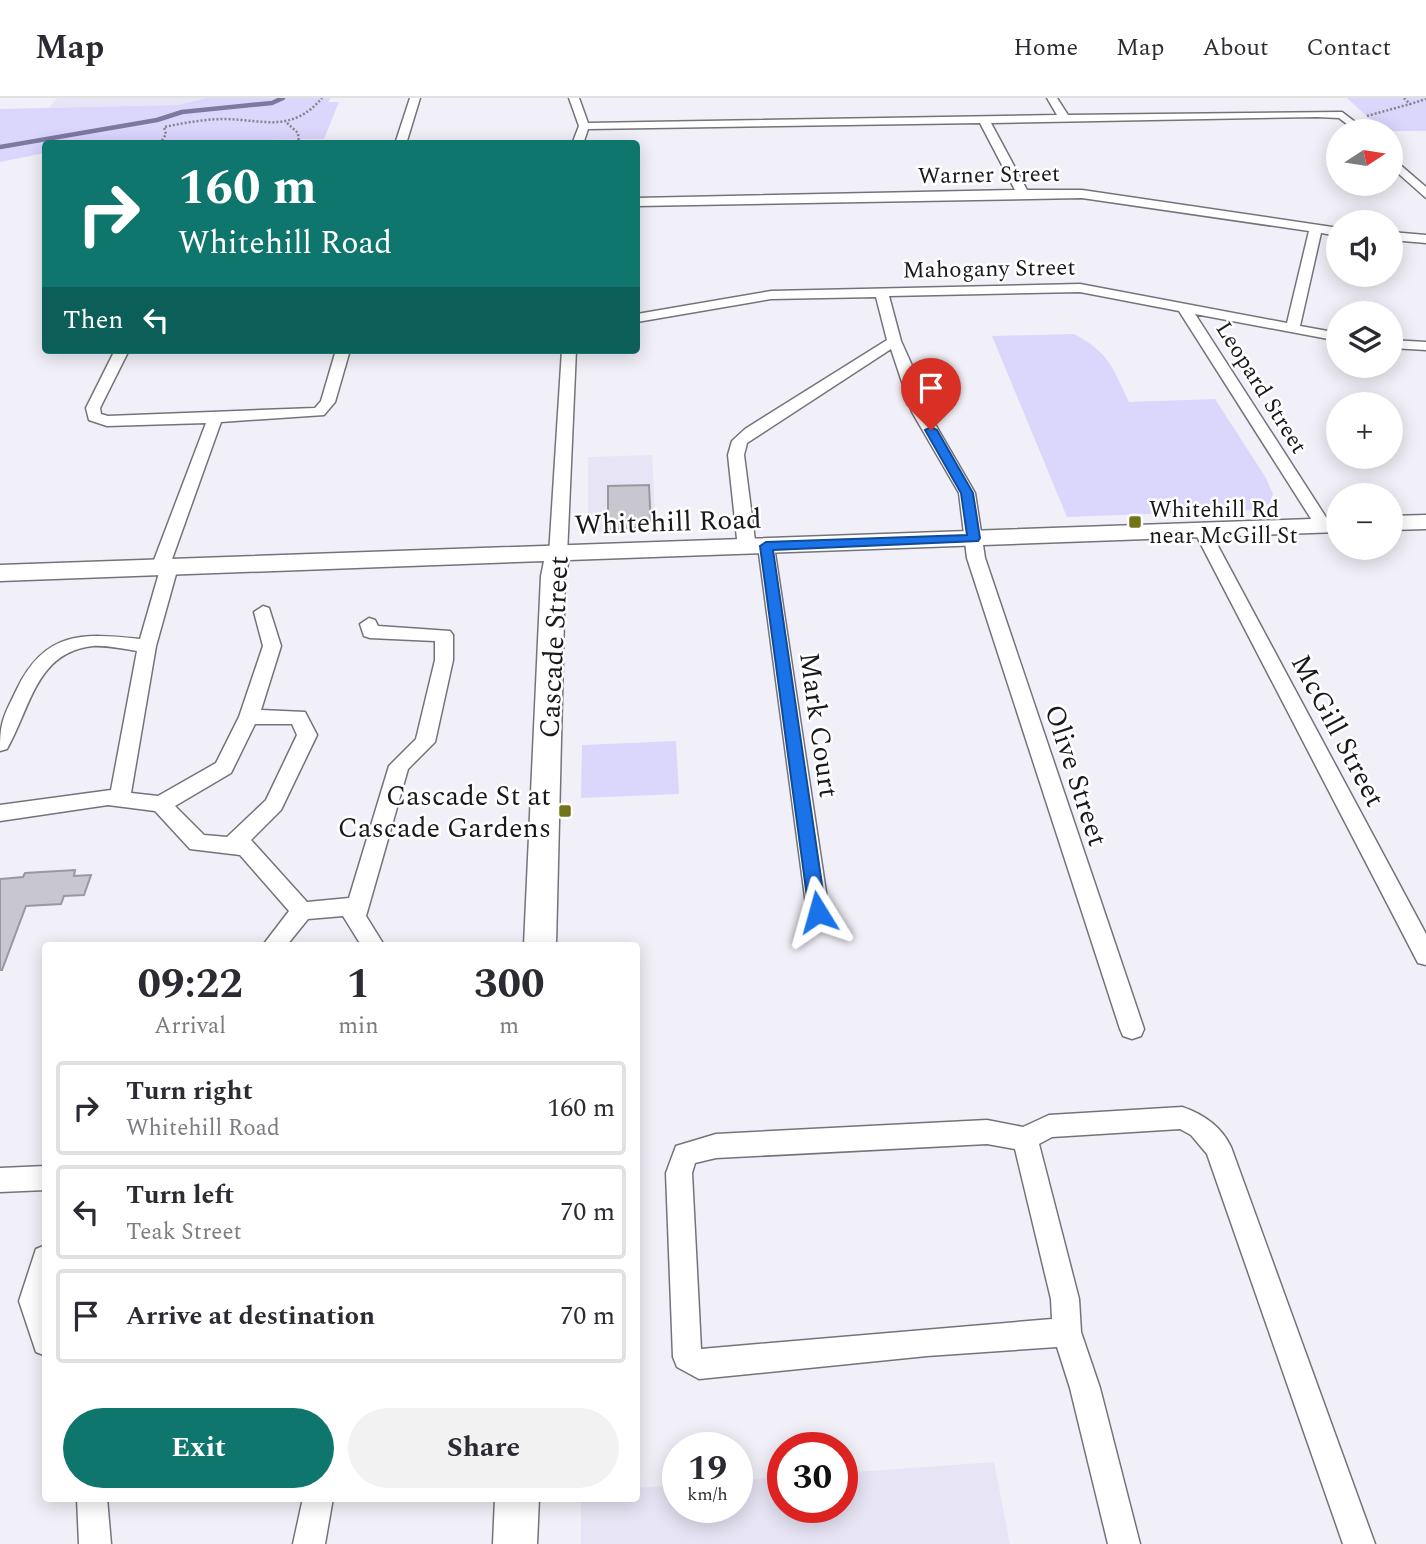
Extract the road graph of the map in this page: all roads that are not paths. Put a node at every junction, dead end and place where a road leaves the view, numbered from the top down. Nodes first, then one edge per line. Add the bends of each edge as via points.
1 (415, 98) edge
2 (574, 98) edge
3 (1052, 98) edge
4 (1065, 119) junction
5 (1347, 119) edge
6 (984, 120) junction
7 (584, 126) junction
8 (401, 140) edge
9 (579, 140) edge
10 (1404, 173) edge
11 (1024, 192) junction
12 (1426, 194) edge
13 (640, 202) edge
14 (1316, 229) junction
15 (1326, 230) edge
16 (1403, 237) edge
17 (1426, 239) edge
18 (882, 293) junction
19 (1185, 309) junction
20 (640, 317) edge
21 (1293, 327) junction
22 (1326, 334) edge
23 (894, 341) junction
24 (1403, 344) edge
25 (1426, 345) edge
26 (120, 354) edge
27 (342, 354) edge
28 (569, 354) edge
29 (215, 418) junction
30 (1326, 518) edge
31 (1426, 522) edge
32 (1403, 523) edge
33 (1326, 525) edge
34 (1202, 531) junction
35 (974, 538) junction
36 (757, 547) junction
37 (558, 555) junction
38 (164, 568) junction
39 (0, 573) edge
40 (263, 612) dead end
41 (369, 624) dead end
42 (147, 646) junction
43 (249, 717) junction
44 (0, 744) edge
45 (120, 799) junction
46 (161, 804) junction
47 (0, 813) edge
48 (232, 846) junction
49 (302, 911) junction
50 (818, 912) dead end
51 (355, 916) junction
52 (276, 942) edge
53 (371, 942) edge
54 (540, 942) edge
55 (1426, 956) edge
56 (1132, 1029) dead end
57 (1025, 1139) junction
58 (42, 1178) edge
59 (0, 1180) edge
60 (42, 1271) edge
61 (42, 1329) edge
62 (1067, 1332) junction
63 (92, 1502) edge
64 (317, 1502) edge
65 (517, 1502) edge
66 (95, 1544) edge
67 (309, 1544) edge
68 (514, 1544) edge
69 (1124, 1544) edge
70 (1359, 1544) edge

1 - 8 street
2 - 7 street
3 - 4 street
4 - 5 street via 1331,114
4 - 6 street
6 - 7 street
6 - 11 street
7 - 9 street
10 - 12 street
11 - 13 street, Warner Street
11 - 14 street, Warner Street via 1095,195
14 - 15 street, Warner Street
14 - 21 street
16 - 17 street
18 - 19 street, Mahogany Street via 1080,288
18 - 20 street, Mahogany Street via 759,296
18 - 23 street, Olive Street
19 - 21 street, Mahogany Street
19 - 30 street, Leopard Street
21 - 22 street, Mahogany Street
23 - 35 street, Olive Street via 920,412 967,493
23 - 36 street, Mark Court via 740,441 736,454
24 - 25 street
26 - 29 street via 93,408 94,417 107,421
27 - 29 street via 328,402 319,412
28 - 37 street, Cascade Street
29 - 38 street
31 - 32 street
33 - 34 street, Whitehill Road
34 - 35 street, Whitehill Road
34 - 55 street, McGill Street
35 - 36 street, Whitehill Road
35 - 56 street, Olive Street via 976,558
36 - 37 street, Whitehill Road
36 - 50 street, Mark Court
37 - 38 street, Whitehill Road
37 - 54 street, Cascade Street via 553,576
38 - 39 street, Whitehill Road
38 - 42 street
40 - 43 street via 272,646
41 - 51 street via 370,632 444,635 444,660 425,742 399,766
42 - 44 street via 94,640 53,651 32,677
42 - 45 street
43 - 46 street via 223,768
43 - 48 street via 298,717 307,735 274,805
45 - 46 street
45 - 47 street
46 - 48 street via 198,843
48 - 49 street via 246,847
49 - 51 street via 349,907
49 - 52 street
51 - 53 street
57 - 62 street via 1065,1299
57 - 62 street via 987,1132 716,1146 685,1154 679,1173 687,1357 699,1365
57 - 70 street via 1049,1126 1182,1118 1200,1127 1219,1147
58 - 59 street
60 - 61 street via 33,1301
62 - 69 street
63 - 66 street
64 - 67 street
65 - 68 street

